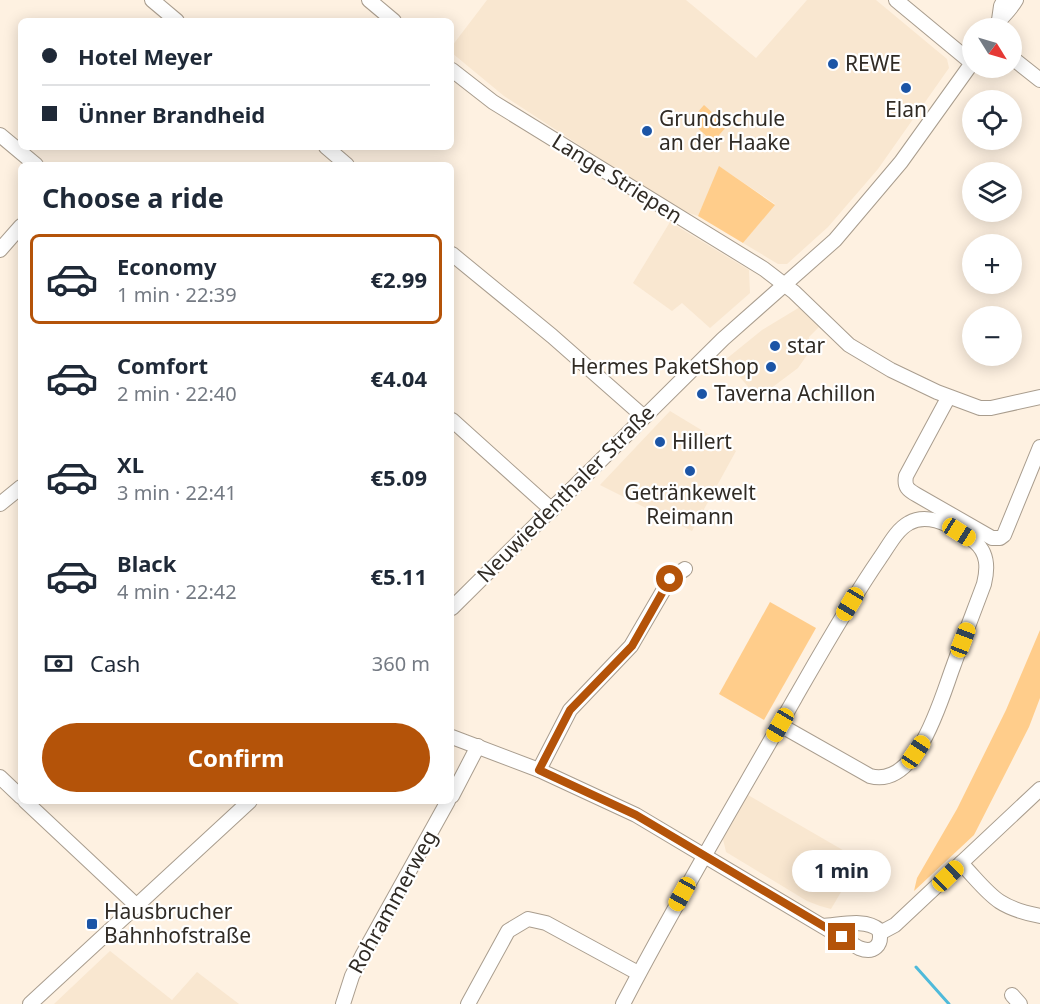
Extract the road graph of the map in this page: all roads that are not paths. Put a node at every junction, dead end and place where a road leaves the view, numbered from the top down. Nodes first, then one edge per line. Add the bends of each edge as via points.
1 (152, 0) edge
2 (369, 0) edge
3 (896, 0) edge
4 (1004, 0) edge
5 (1017, 0) edge
6 (173, 18) edge
7 (390, 18) edge
8 (999, 18) edge
9 (1003, 18) edge
10 (962, 55) edge
11 (1022, 66) edge
12 (454, 71) edge
13 (962, 77) edge
14 (1040, 80) edge
15 (0, 135) edge
16 (18, 150) edge
17 (18, 150) edge
18 (330, 150) edge
19 (32, 162) edge
20 (344, 162) edge
21 (18, 229) edge
22 (0, 250) edge
23 (454, 256) edge
24 (785, 285) junction
25 (1040, 397) edge
26 (948, 398) junction
27 (644, 417) junction
28 (454, 422) edge
29 (1040, 447) edge
30 (18, 489) edge
31 (0, 504) edge
32 (552, 510) junction
33 (685, 569) dead end
34 (454, 606) edge
35 (780, 725) junction
36 (454, 738) edge
37 (478, 746) junction
38 (539, 770) junction
39 (0, 777) edge
40 (1040, 789) edge
41 (454, 792) edge
42 (18, 794) edge
43 (28, 804) edge
44 (247, 804) edge
45 (446, 804) edge
46 (704, 855) junction
47 (961, 863) junction
48 (136, 906) junction
49 (1040, 916) edge
50 (823, 926) junction
51 (880, 933) junction
52 (638, 974) junction
53 (30, 1004) edge
54 (343, 1004) edge
55 (468, 1004) edge
56 (622, 1004) edge

1 - 6 street
2 - 7 street
3 - 10 street
4 - 8 street
5 - 9 street
11 - 14 street
12 - 24 street, Lange Striepen via 494,102
13 - 24 street, Neuwiedenthaler Straße via 872,199 835,240
15 - 17 street
16 - 19 street
18 - 20 street
21 - 22 street
23 - 27 street
24 - 26 street, Lange Striepen via 849,345
24 - 27 street, Neuwiedenthaler Straße
25 - 26 street, Lange Striepen via 980,408
26 - 29 street via 906,476 906,486 993,538 1004,535
27 - 32 street, Neuwiedenthaler Straße
28 - 32 street
30 - 31 street
32 - 34 street, Neuwiedenthaler Straße
33 - 38 street via 670,579 632,646 570,710
35 - 35 street via 870,776 889,775 902,768 929,729 984,584 987,565 982,550 935,520 905,525 860,587
35 - 46 street
36 - 37 street
37 - 38 street
37 - 41 street
38 - 46 street via 636,815
39 - 42 street
40 - 47 street
43 - 48 street
44 - 48 street
45 - 54 street, Rohrammerweg via 351,976
46 - 50 street
46 - 52 street
47 - 49 street via 1002,904
47 - 51 street via 895,925
48 - 53 street
50 - 51 street via 864,923
50 - 51 street via 867,950 876,948
52 - 55 street via 546,923 528,919 508,931
52 - 56 street

